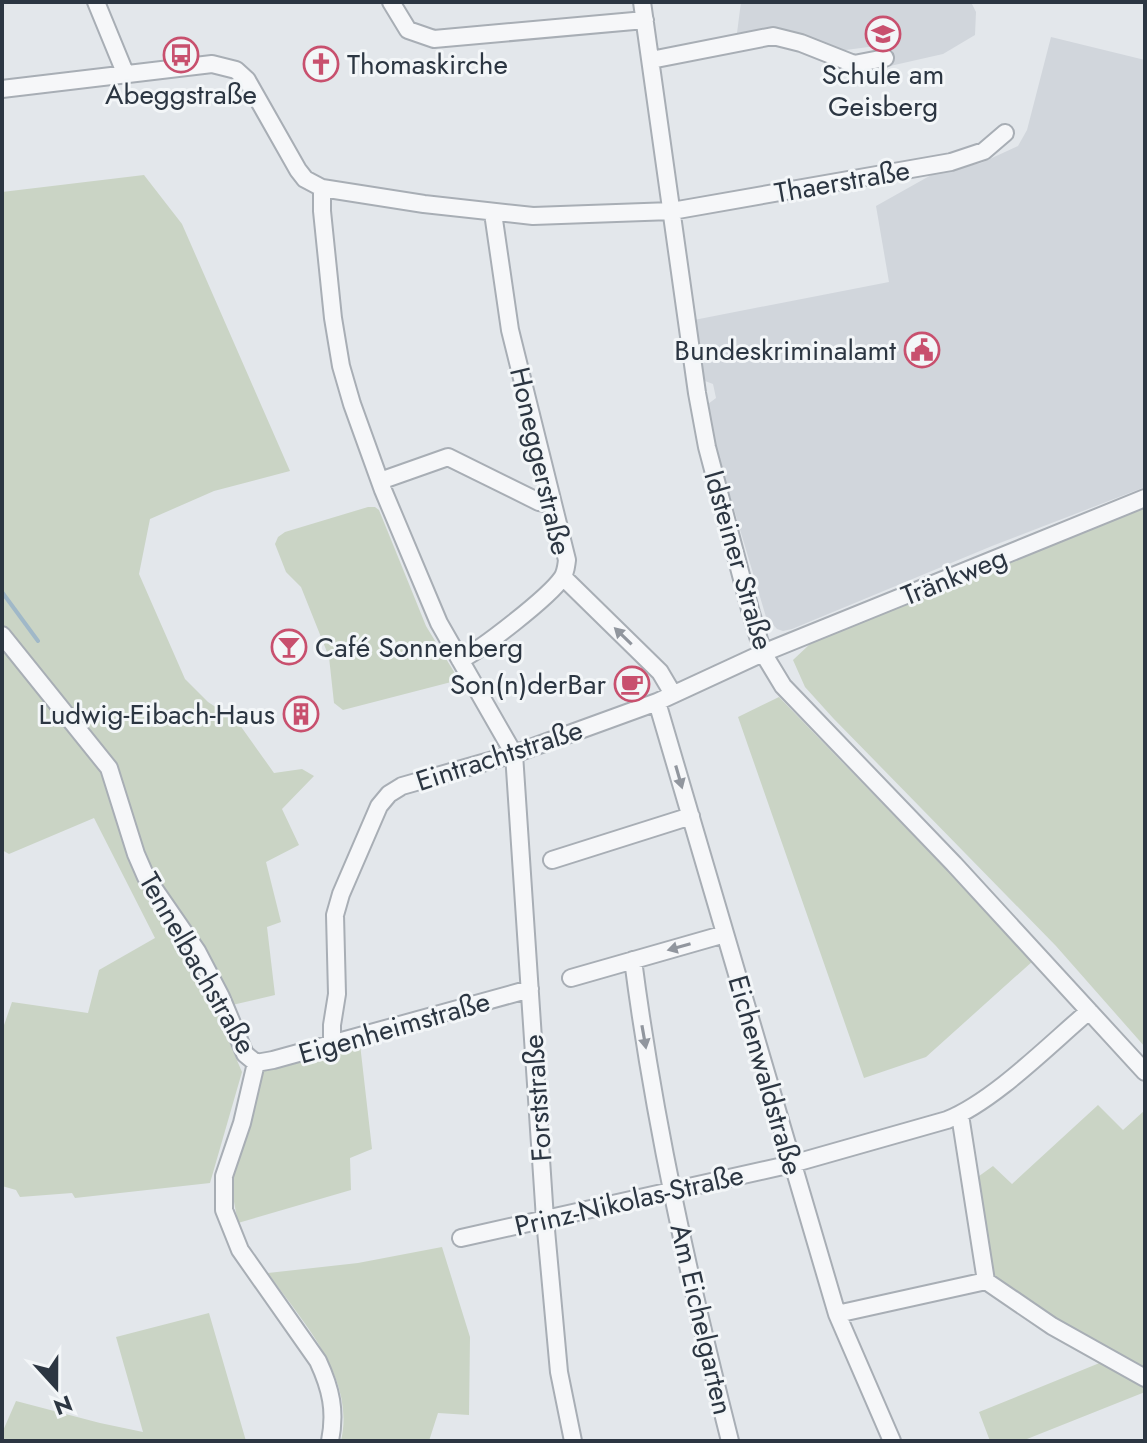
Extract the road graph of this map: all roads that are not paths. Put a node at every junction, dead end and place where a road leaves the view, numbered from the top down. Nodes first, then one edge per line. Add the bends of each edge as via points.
1 (96, 2) edge
2 (391, 2) edge
3 (642, 2) edge
4 (645, 20) junction
5 (885, 58) dead end
6 (651, 60) junction
7 (126, 75) junction
8 (2, 89) edge
9 (1005, 133) dead end
10 (322, 188) junction
11 (672, 211) junction
12 (493, 213) junction
13 (380, 481) junction
14 (1145, 498) edge
15 (553, 504) junction
16 (563, 577) junction
17 (2, 635) edge
18 (763, 653) junction
19 (460, 660) junction
20 (665, 698) junction
21 (514, 754) junction
22 (691, 816) junction
23 (552, 860) dead end
24 (725, 934) junction
25 (633, 960) junction
26 (571, 978) dead end
27 (530, 989) junction
28 (1089, 1011) junction
29 (332, 1043) junction
30 (256, 1063) junction
31 (1145, 1072) edge
32 (960, 1115) junction
33 (792, 1164) junction
34 (673, 1190) junction
35 (545, 1219) junction
36 (461, 1238) dead end
37 (986, 1281) junction
38 (837, 1314) junction
39 (1145, 1378) edge
40 (330, 1441) edge
41 (573, 1441) edge
42 (730, 1441) edge
43 (892, 1441) edge

1 - 7 street
2 - 4 street via 408,30 434,39
3 - 4 street, Idsteiner Straße
4 - 6 street, Idsteiner Straße
5 - 6 street via 854,64 773,36
6 - 11 street, Idsteiner Straße
7 - 8 street
7 - 10 street via 212,64 236,70 247,80 298,170
9 - 11 street, Thaerstraße via 984,151 951,162
10 - 12 street, Thaerstraße
10 - 13 street via 341,366
11 - 12 street, Thaerstraße
11 - 18 street, Idsteiner Straße via 707,447
12 - 15 street, Honeggerstraße via 510,330
13 - 15 street via 448,457
13 - 19 street via 439,623
14 - 18 street, Tränkweg
15 - 16 street, Honeggerstraße via 567,560
16 - 19 street, Honeggerstraße via 489,642
20 -> 16 street, Eichenwaldstraße via 660,672
17 - 30 street, Tennelbachstraße via 109,768 146,877 197,951 245,1054
18 - 20 street, Eintrachtstraße
18 - 28 street, Idsteiner Straße via 783,686
19 - 21 street
20 - 21 street, Eintrachtstraße
20 -> 22 street, Eichenwaldstraße
21 - 27 street, Forststraße
21 - 29 street, Eintrachtstraße via 402,786 379,806 335,915
22 - 23 street
22 - 24 street, Eichenwaldstraße
24 -> 25 street
24 - 33 street, Eichenwaldstraße
25 - 26 street
25 -> 34 street, Am Eichelgarten
27 - 29 street, Eigenheimstraße
27 - 35 street, Forststraße
28 - 31 street, Idsteiner Straße
28 - 32 street, Prinz-Nikolas-Straße
29 - 30 street, Eigenheimstraße
30 - 40 street, Tennelbachstraße via 224,1176 224,1210 240,1250 327,1381 334,1402
32 - 33 street, Prinz-Nikolas-Straße
32 - 37 street
33 - 34 street, Prinz-Nikolas-Straße
33 - 38 street, Eichenwaldstraße
34 - 35 street, Prinz-Nikolas-Straße
34 - 42 street, Am Eichelgarten
35 - 36 street, Prinz-Nikolas-Straße
35 - 41 street, Forststraße via 559,1372
37 - 38 street
37 - 39 street via 1052,1326
38 - 43 street, Eichenwaldstraße

